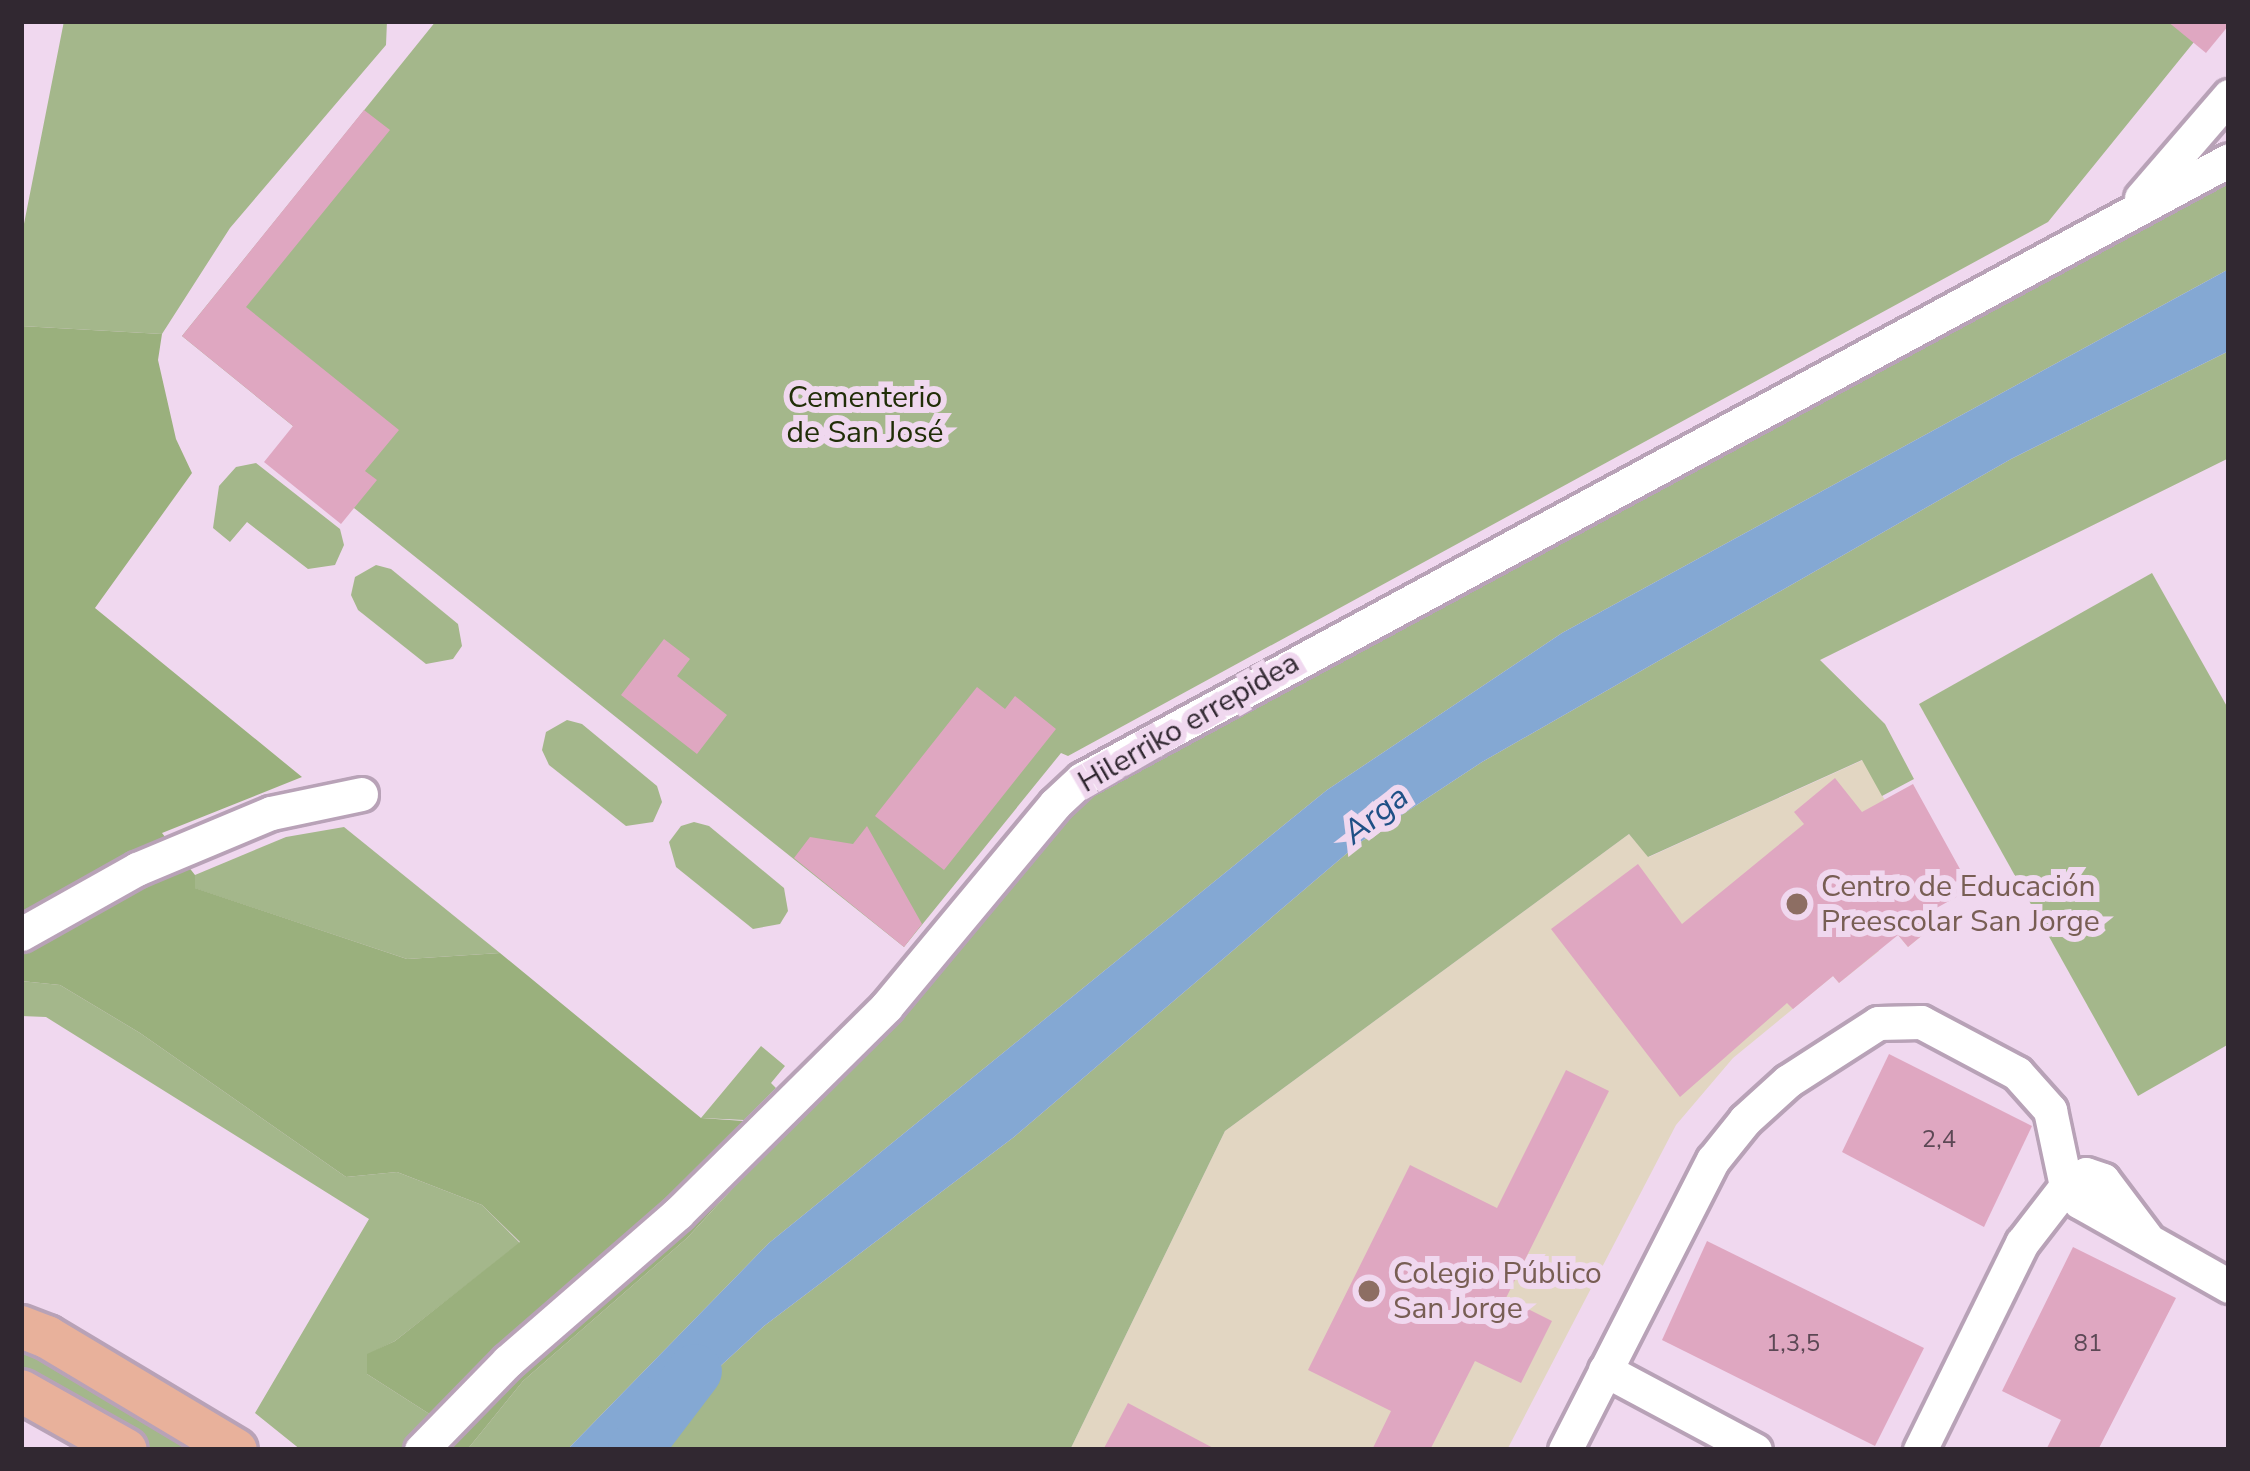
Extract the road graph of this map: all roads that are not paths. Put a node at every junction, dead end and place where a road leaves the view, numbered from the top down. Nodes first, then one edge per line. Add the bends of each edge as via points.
1 (2229, 96) edge
2 (2229, 160) edge
3 (2124, 218) junction
4 (361, 794) dead end
5 (21, 934) edge
6 (2066, 1186) junction
7 (2229, 1286) edge
8 (30, 1327) edge
9 (1605, 1370) junction
10 (21, 1391) edge
11 (126, 1450) edge
12 (236, 1450) edge
13 (422, 1450) edge
14 (1565, 1450) edge
15 (1755, 1450) edge
16 (1920, 1450) edge

1 - 3 street, Hilerriko errepidea
2 - 3 street, Hilerriko errepidea
3 - 13 street, Hilerriko errepidea via 1082,779 886,1006
4 - 5 street via 271,813 137,869
6 - 7 street via 2086,1174 2103,1180 2146,1237
6 - 9 street via 2055,1125 2026,1081 1921,1022 1878,1023 1807,1065 1724,1147
6 - 16 street via 2022,1243
8 - 12 main road
9 - 14 street
9 - 15 street
10 - 11 main road

